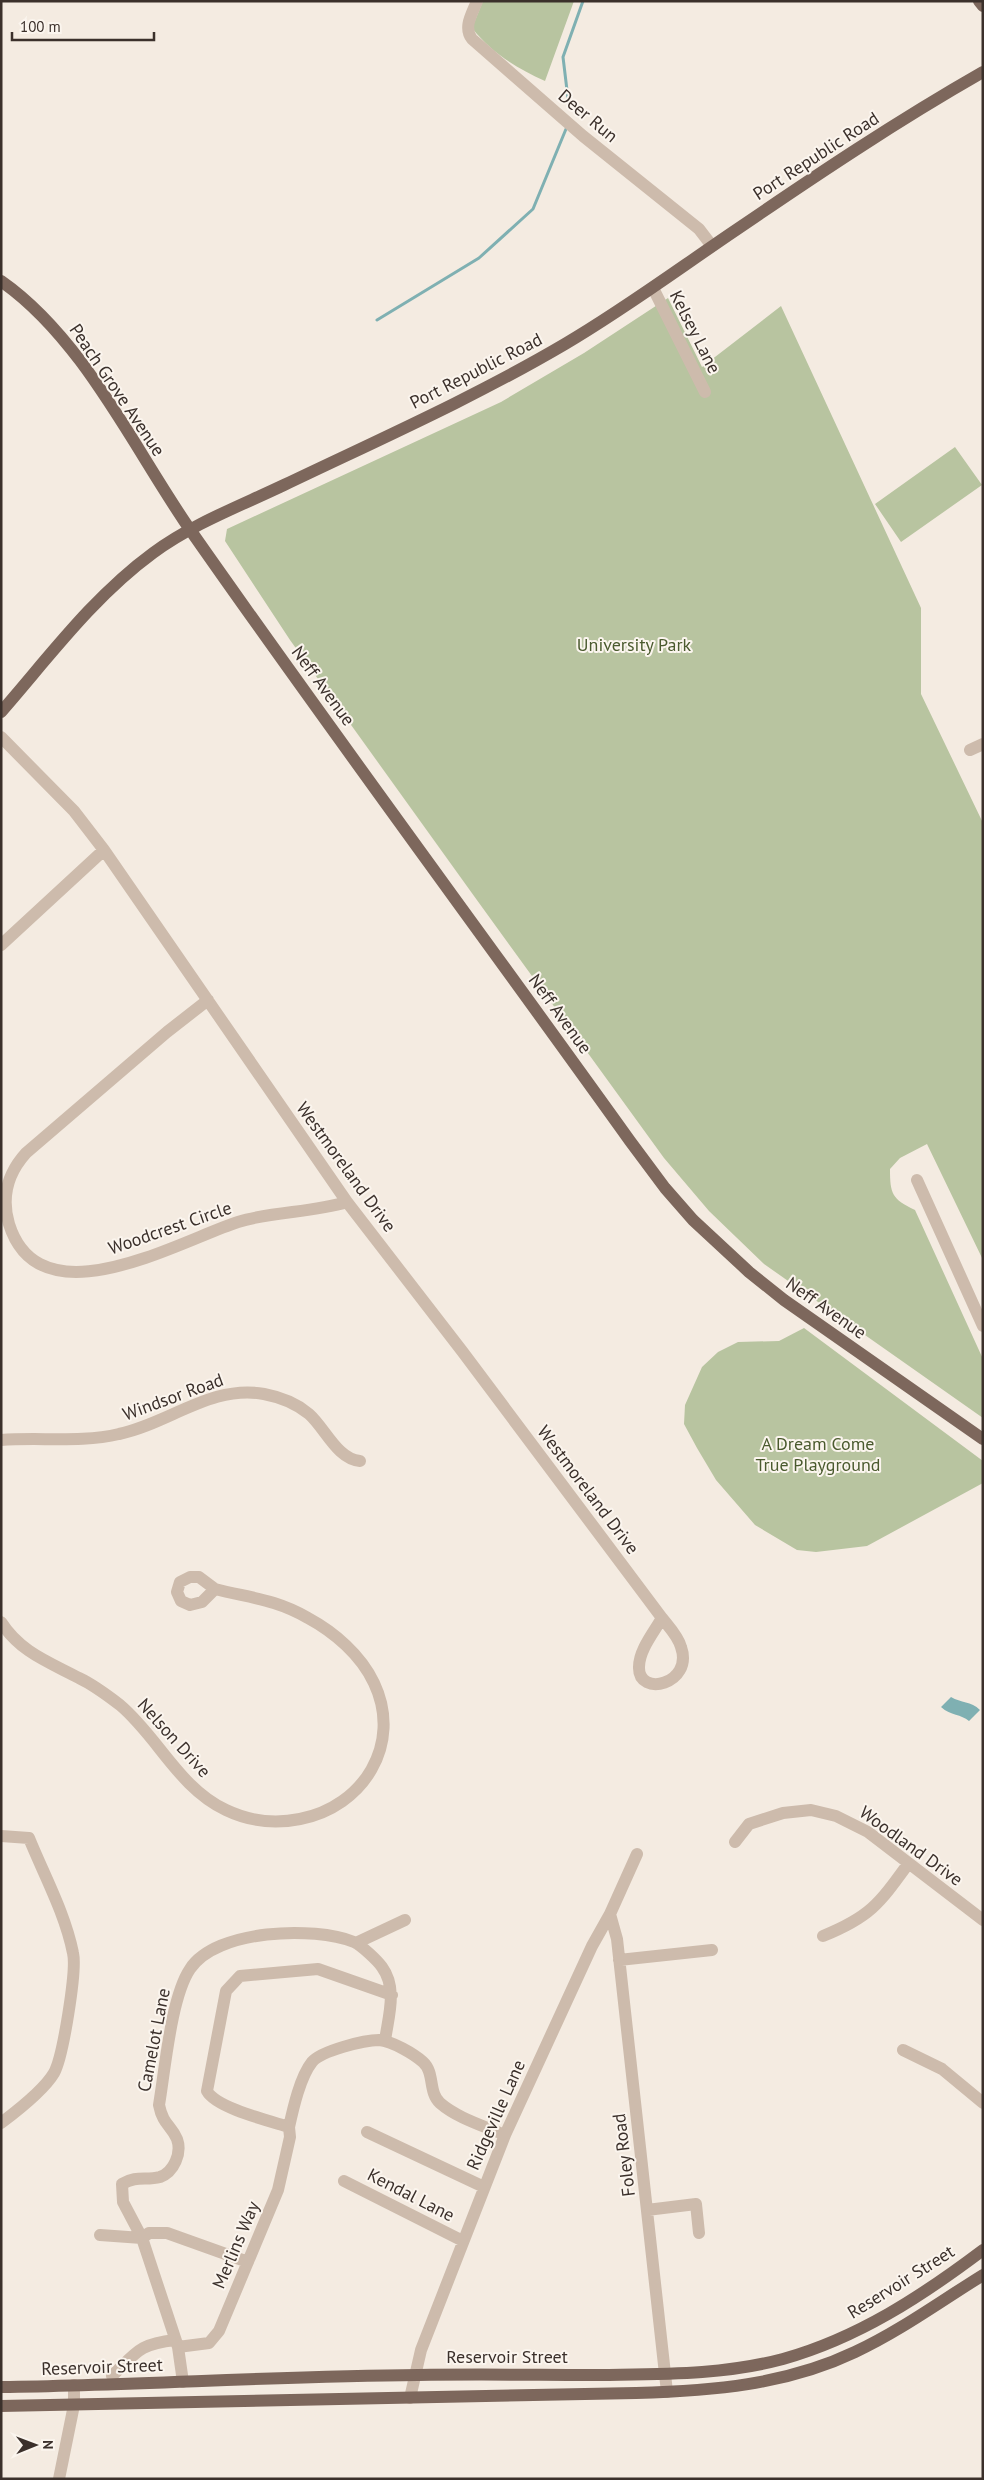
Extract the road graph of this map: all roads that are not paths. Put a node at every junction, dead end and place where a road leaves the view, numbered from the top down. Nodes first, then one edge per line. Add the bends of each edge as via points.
1 (477, 1) edge
2 (980, 1) edge
3 (983, 6) edge
4 (983, 72) edge
5 (712, 246) junction
6 (1, 281) edge
7 (653, 288) junction
8 (705, 392) dead end
9 (191, 530) junction
10 (1, 712) edge
11 (1, 737) edge
12 (983, 744) edge
13 (970, 750) dead end
14 (104, 850) junction
15 (1, 945) edge
16 (208, 1000) junction
17 (917, 1180) dead end
18 (347, 1202) junction
19 (983, 1326) edge
20 (983, 1439) edge
21 (1, 1440) edge
22 (360, 1462) dead end
23 (215, 1589) dead end
24 (662, 1618) junction
25 (1, 1622) edge
26 (1, 1836) edge
27 (734, 1842) dead end
28 (636, 1854) dead end
29 (908, 1864) junction
30 (610, 1914) junction
31 (405, 1920) dead end
32 (983, 1920) edge
33 (823, 1936) dead end
34 (356, 1943) junction
35 (712, 1950) dead end
36 (619, 1960) junction
37 (392, 1995) junction
38 (385, 2041) junction
39 (903, 2050) dead end
40 (983, 2103) edge
41 (1, 2123) edge
42 (289, 2127) junction
43 (367, 2132) dead end
44 (504, 2136) junction
45 (344, 2181) dead end
46 (484, 2187) junction
47 (648, 2210) junction
48 (699, 2233) dead end
49 (100, 2234) dead end
50 (142, 2238) junction
51 (463, 2241) junction
52 (983, 2250) edge
53 (248, 2262) junction
54 (983, 2275) edge
55 (176, 2344) junction
56 (666, 2374) junction
57 (416, 2375) junction
58 (112, 2376) dead end
59 (184, 2382) junction
60 (74, 2385) junction
61 (1, 2387) edge
62 (667, 2392) junction
63 (410, 2398) junction
64 (74, 2405) junction
65 (1, 2406) edge
66 (59, 2479) edge

1 - 5 street, Deer Run via 468,26 472,40 583,136 699,229
2 - 3 main road
4 - 5 main road, Port Republic Road via 854,150
5 - 7 main road, Port Republic Road
6 - 9 main road, Peach Grove Avenue via 41,313 74,352
7 - 8 street, Kelsey Lane
7 - 9 main road, Port Republic Road via 514,373
9 - 10 main road, Port Republic Road via 152,554 104,594
9 - 20 main road, Neff Avenue via 674,1199 728,1254 778,1295
11 - 14 street, Westmoreland Drive via 74,811
12 - 13 street
14 - 15 street
14 - 16 street, Westmoreland Drive
16 - 18 street, Westmoreland Drive
16 - 18 street, Woodcrest Circle via 21,1159 8,1181 5,1198 8,1222 20,1245 42,1264 65,1271 89,1272 142,1260 245,1220
17 - 19 street
18 - 24 street, Westmoreland Drive
21 - 22 street, Windsor Road via 112,1436 147,1426 219,1396 250,1392 281,1398 299,1407 313,1418 345,1457
23 - 25 street, Nelson Drive via 269,1600 309,1618 344,1644 372,1678 383,1714 379,1756 360,1787 333,1808 308,1818 278,1822 245,1817 219,1807 184,1779 147,1732 120,1706 85,1681 31,1654
24 - 24 street, Westmoreland Drive via 678,1640 683,1662 674,1677 651,1684 640,1676 639,1661
26 - 41 street via 30,1838 69,1938 74,1972 54,2073
27 - 29 street, Woodland Drive via 749,1824 783,1813 812,1810 858,1826
28 - 30 street, Ridgeville Lane
29 - 32 street, Woodland Drive
29 - 33 street via 874,1908 851,1924
30 - 36 street, Foley Road
30 - 44 street, Ridgeville Lane
31 - 34 street
34 - 37 street, Camelot Lane via 383,1968
34 - 50 street, Camelot Lane via 324,1933 279,1933 240,1939 212,1950 190,1968 178,1993 159,2105 162,2119 177,2138 179,2152 174,2167 160,2176 131,2178 122,2184 124,2202
35 - 36 street
36 - 47 street, Foley Road
37 - 38 street, Camelot Lane
37 - 42 street via 318,1969 240,1976 226,1991 207,2091 210,2097 241,2112
38 - 42 street, Merlins Way via 326,2053 313,2061
38 - 44 street via 425,2065 439,2102
39 - 40 street via 942,2069
42 - 53 street, Merlins Way via 290,2137 278,2190
43 - 46 street
44 - 46 street, Ridgeville Lane
45 - 51 street, Kendal Lane
46 - 51 street, Ridgeville Lane
47 - 48 street via 696,2204
47 - 56 street, Foley Road
49 - 50 street
50 - 53 street via 149,2233 167,2233
50 - 55 street, Camelot Lane
51 - 57 street, Ridgeville Lane via 421,2350
52 - 56 main road, Reservoir Street via 897,2310 832,2342 745,2368
53 - 55 street, Merlins Way via 219,2330 209,2343
54 - 62 main road, Reservoir Street via 855,2352 806,2371 721,2389
55 - 58 street via 150,2343
55 - 59 street, Camelot Lane
56 - 57 main road, Reservoir Street
56 - 62 street, Foley Road
57 - 59 main road, Reservoir Street
57 - 63 street, Ridgeville Lane
59 - 60 main road, Reservoir Street
60 - 61 main road, Reservoir Street
60 - 64 street
62 - 63 main road, Reservoir Street
63 - 64 main road, Reservoir Street
64 - 65 main road, Reservoir Street
64 - 66 street

